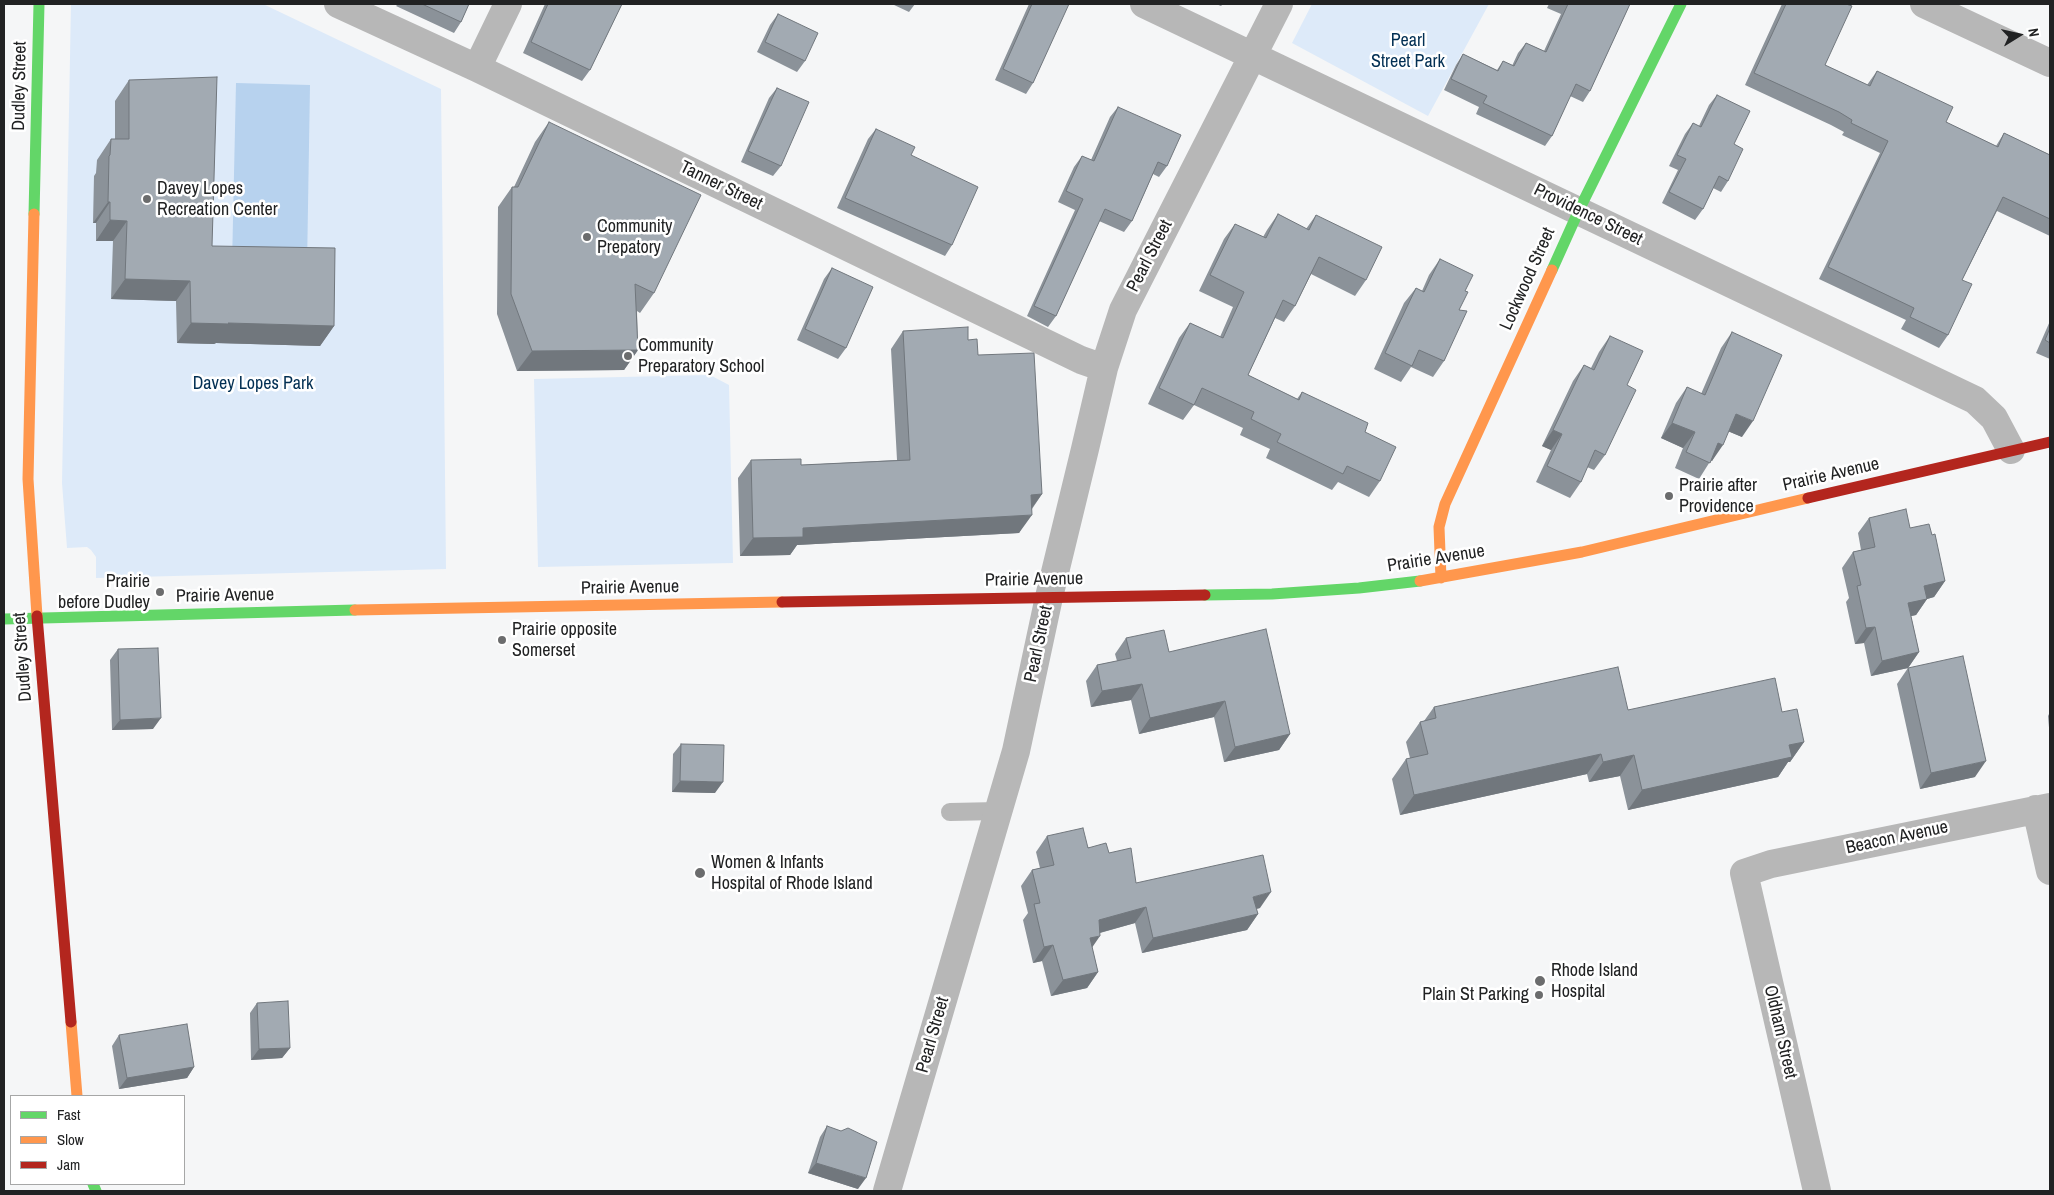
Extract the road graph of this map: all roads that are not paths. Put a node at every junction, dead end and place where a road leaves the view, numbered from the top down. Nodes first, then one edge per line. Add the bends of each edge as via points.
1 (39, 4) edge
2 (338, 4) edge
3 (508, 4) edge
4 (1144, 4) edge
5 (1279, 4) edge
6 (1681, 4) edge
7 (1924, 4) edge
8 (1254, 55) junction
9 (2050, 63) edge
10 (477, 68) junction
11 (1579, 210) junction
12 (1104, 368) junction
13 (2050, 442) edge
14 (2012, 450) junction
15 (1441, 578) junction
16 (1050, 597) junction
17 (37, 618) junction
18 (4, 619) edge
19 (2043, 808) edge
20 (998, 811) junction
21 (950, 812) dead end
22 (2050, 871) edge
23 (1744, 873) joint
24 (77, 1095) edge
25 (887, 1191) edge
26 (1817, 1191) edge

1 - 17 street, Dudley Street via 28,479
2 - 10 street, Tanner Street
3 - 10 street
4 - 8 street, Providence Street
5 - 8 street, Pearl Street
6 - 11 street, Lockwood Street
7 - 9 street
8 - 11 street, Providence Street
8 - 12 street, Pearl Street via 1123,310
10 - 12 street, Tanner Street
11 - 14 street, Providence Street via 1975,400 1994,418
11 - 15 street, Lockwood Street via 1445,504 1439,527
12 - 16 street, Pearl Street
13 - 14 street, Prairie Avenue
14 - 15 street, Prairie Avenue via 1582,552
15 - 16 street, Prairie Avenue via 1272,594
16 - 17 street, Prairie Avenue
16 - 20 street, Pearl Street via 1016,751
17 - 18 street, Prairie Avenue
17 - 24 street, Dudley Street
19 - 22 street
19 - 23 street, Beacon Avenue via 1771,864
20 - 21 lane
20 - 25 street, Pearl Street
23 - 26 street, Oldham Street

